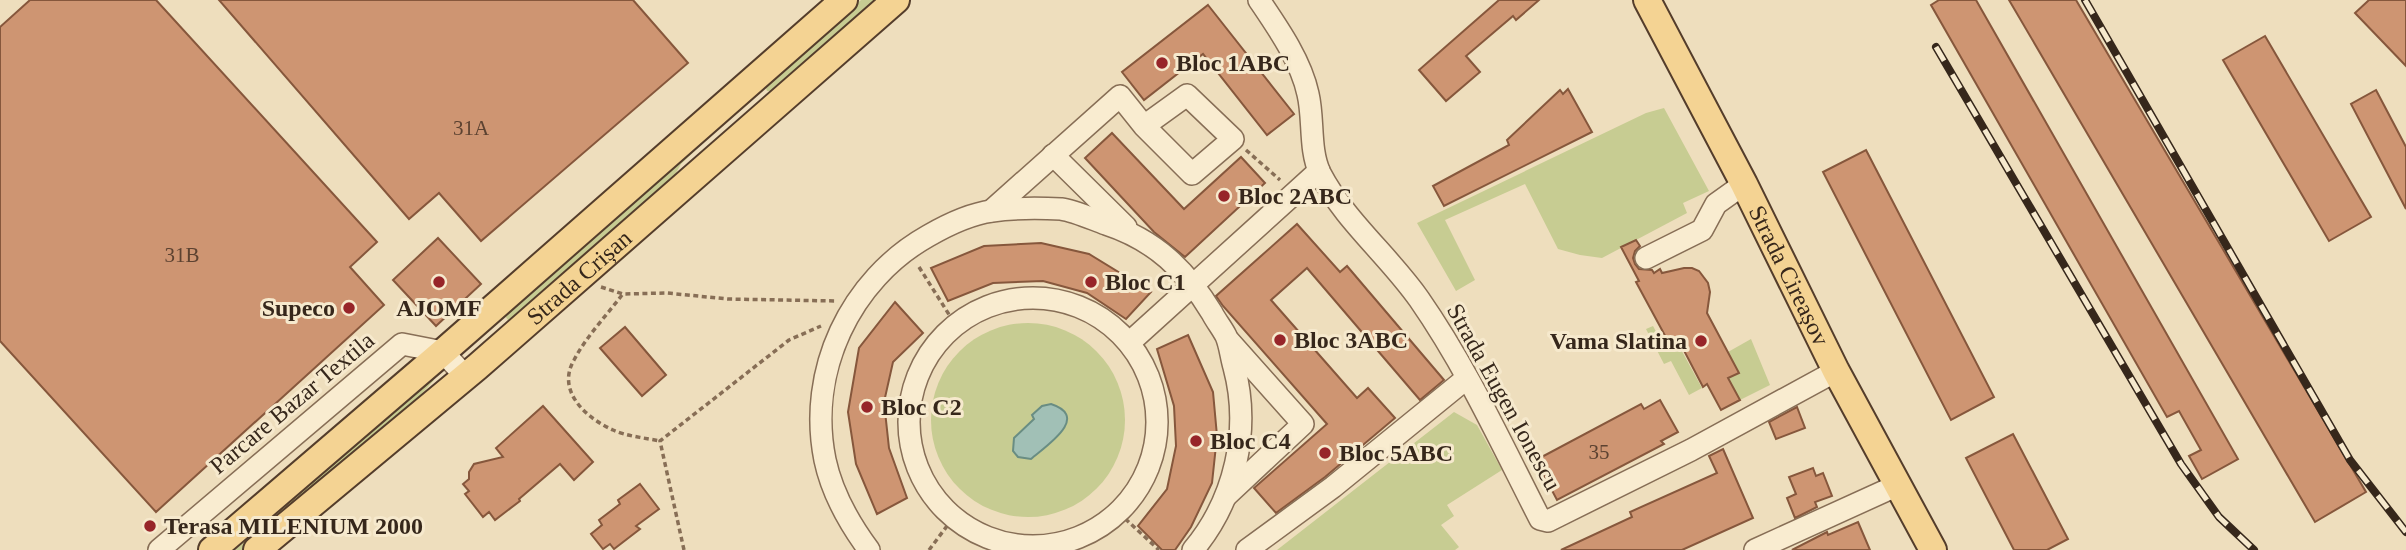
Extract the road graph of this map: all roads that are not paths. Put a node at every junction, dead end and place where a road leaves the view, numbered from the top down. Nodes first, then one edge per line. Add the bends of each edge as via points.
1 (844, 0) edge
2 (896, 0) edge
3 (1259, 0) edge
4 (1647, 0) edge
5 (1144, 126) junction
6 (1053, 155) junction
7 (1319, 171) junction
8 (1744, 184) junction
9 (990, 211) junction
10 (1131, 232) junction
11 (1646, 258) dead end
12 (1195, 285) junction
13 (1226, 336) junction
14 (1129, 343) junction
15 (443, 352) junction
16 (1836, 371) junction
17 (465, 376) junction
18 (1467, 378) junction
19 (1898, 485) junction
20 (1226, 496) junction
21 (159, 550) edge
22 (212, 550) edge
23 (257, 550) edge
24 (869, 550) edge
25 (1192, 550) edge
26 (1247, 550) edge
27 (1755, 550) edge
28 (1933, 550) edge

1 - 15 main road, Strada Crișan
2 - 17 main road, Strada Crișan
3 - 7 street, Strada Eugen Ionescu via 1308,91
4 - 8 main road, Strada Cireașov
5 - 5 street via 1187,95 1233,139 1192,174
5 - 6 street via 1120,96
6 - 9 street
6 - 10 street
7 - 12 street
7 - 18 street, Strada Eugen Ionescu via 1418,297
8 - 11 street via 1716,204 1702,230
8 - 16 main road, Strada Cireașov
9 - 10 street via 1062,209
9 - 24 street via 947,225 907,248 879,272 851,309 828,363 821,411 825,460 841,507
10 - 12 street via 1165,255
12 - 13 street
12 - 14 street
13 - 20 street via 1240,389 1240,444
13 - 20 street via 1303,424
14 - 14 street via 1152,387 1157,411 1155,448 1142,483 1119,513 1089,533 1055,545 1019,546 984,537 953,518 928,491 913,457 908,421 914,384 930,351 956,324 983,307 1014,299 1046,298 1078,306 1106,321
15 - 17 street
15 - 21 street, Parcare Bazar Textila via 402,344
15 - 22 main road, Strada Crișan
16 - 18 street, Strada Eugen Ionescu via 1548,521 1541,519
16 - 19 main road, Strada Cireașov
17 - 23 main road, Strada Crișan
18 - 26 street
19 - 27 street
19 - 28 main road, Strada Cireașov
20 - 25 street

